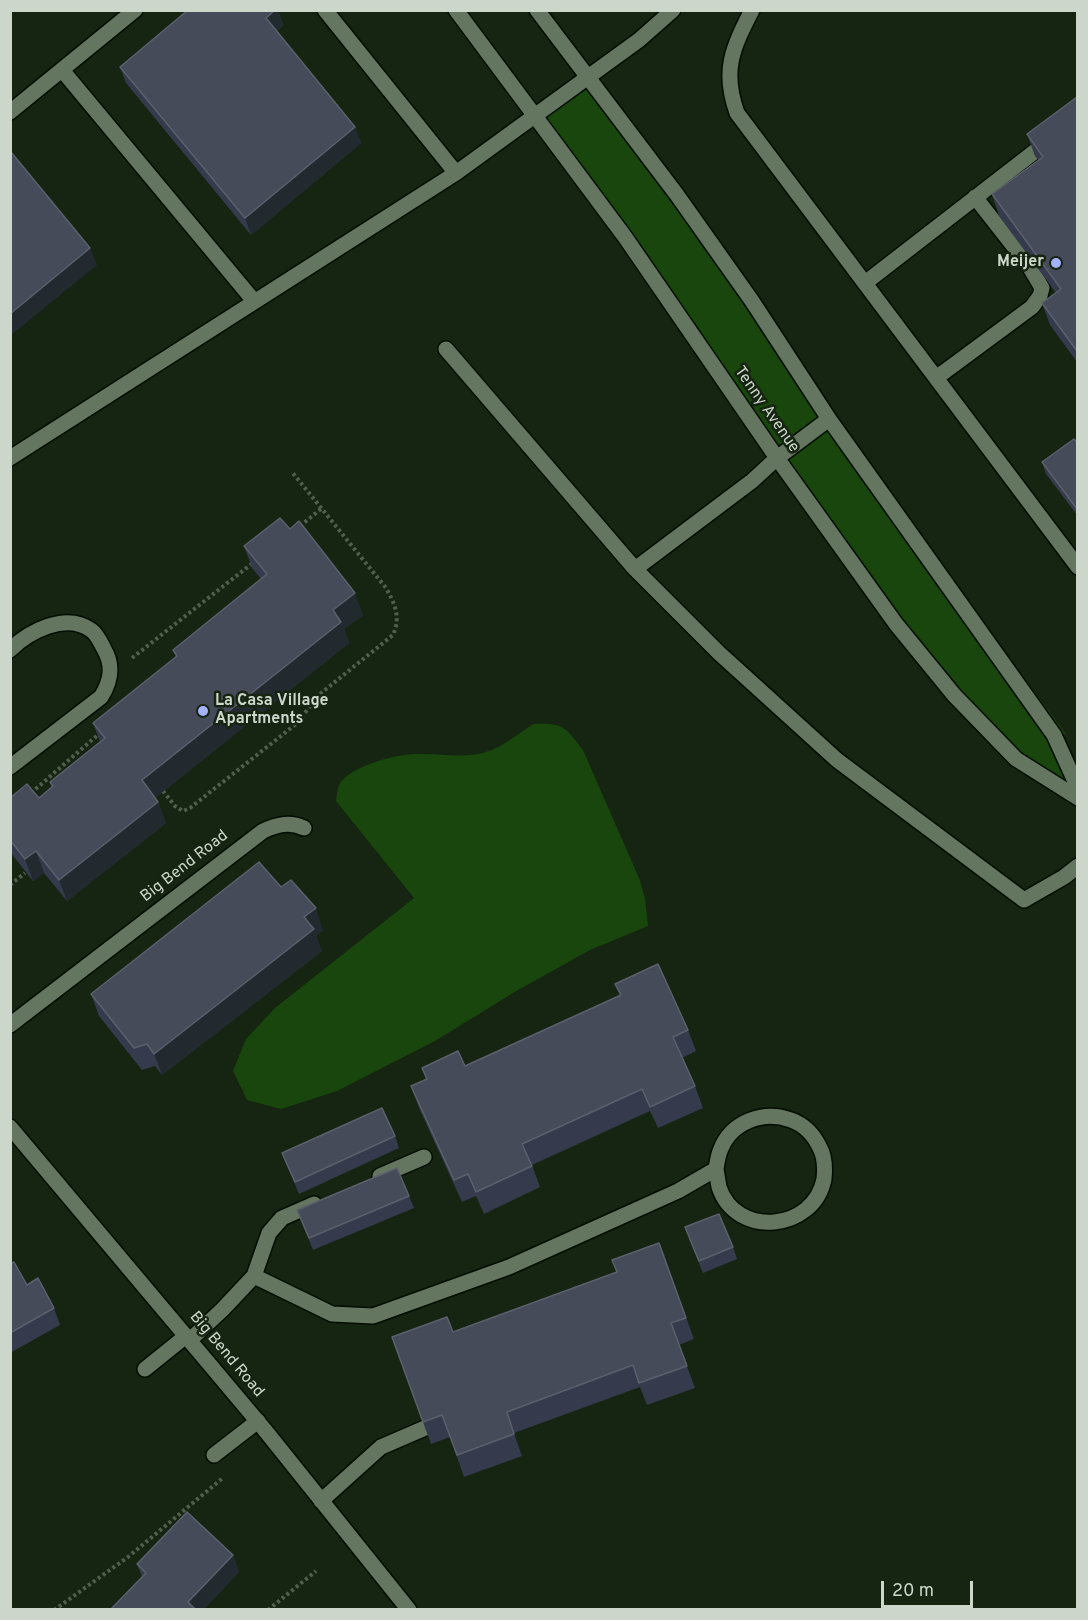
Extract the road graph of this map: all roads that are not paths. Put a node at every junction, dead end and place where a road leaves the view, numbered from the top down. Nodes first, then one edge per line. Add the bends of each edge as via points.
1 (135, 10) edge
2 (326, 10) edge
3 (456, 10) edge
4 (537, 10) edge
5 (673, 10) edge
6 (752, 10) edge
7 (62, 70) junction
8 (588, 76) junction
9 (10, 112) edge
10 (535, 116) junction
11 (1077, 118) edge
12 (456, 173) junction
13 (975, 197) junction
14 (865, 283) junction
15 (254, 301) junction
16 (446, 349) dead end
17 (936, 378) junction
18 (829, 419) junction
19 (10, 458) edge
20 (777, 458) junction
21 (1077, 567) edge
22 (635, 569) junction
23 (10, 650) edge
24 (10, 767) edge
25 (1077, 788) edge
26 (1077, 798) edge
27 (304, 828) dead end
28 (1077, 866) edge
29 (10, 1025) edge
30 (10, 1126) edge
31 (424, 1157) dead end
32 (716, 1169) junction
33 (370, 1180) edge
34 (326, 1199) edge
35 (254, 1276) junction
36 (188, 1338) junction
37 (145, 1369) dead end
38 (258, 1421) junction
39 (425, 1428) edge
40 (214, 1455) dead end
41 (321, 1501) junction
42 (409, 1610) edge

1 - 7 street
2 - 12 street
3 - 10 street, Tenny Avenue
4 - 8 street
5 - 8 street
6 - 14 street via 729,70 737,113
7 - 9 street
7 - 15 street
8 - 10 street
8 - 18 street via 707,237
10 - 12 street
10 - 20 street, Tenny Avenue via 625,237
11 - 13 street
12 - 15 street
13 - 14 street
13 - 17 street via 1042,288 1032,307
14 - 17 street
15 - 19 street
16 - 22 street
17 - 21 street
18 - 20 street
18 - 25 street via 1054,735
20 - 22 street
20 - 26 street, Tenny Avenue via 896,624 954,695 1016,759
22 - 28 street via 719,653 837,760 1024,900
23 - 24 street via 36,631 52,625 80,624 93,631 101,643 111,674 101,697
27 - 29 street, Big Bend Road via 275,825 263,831
30 - 36 street, Big Bend Road
31 - 33 street
32 - 32 street via 729,1134 744,1122 762,1116 781,1116 799,1123 813,1135 822,1151 825,1170 822,1189 812,1205 797,1217 761,1223 743,1217 729,1204
32 - 35 street via 678,1191 509,1267 373,1316 332,1314
34 - 35 street via 282,1218 269,1233
35 - 36 street via 224,1309
36 - 37 street
36 - 38 street, Big Bend Road
38 - 40 street
38 - 41 street, Big Bend Road
39 - 41 street via 381,1447
41 - 42 street, Big Bend Road

